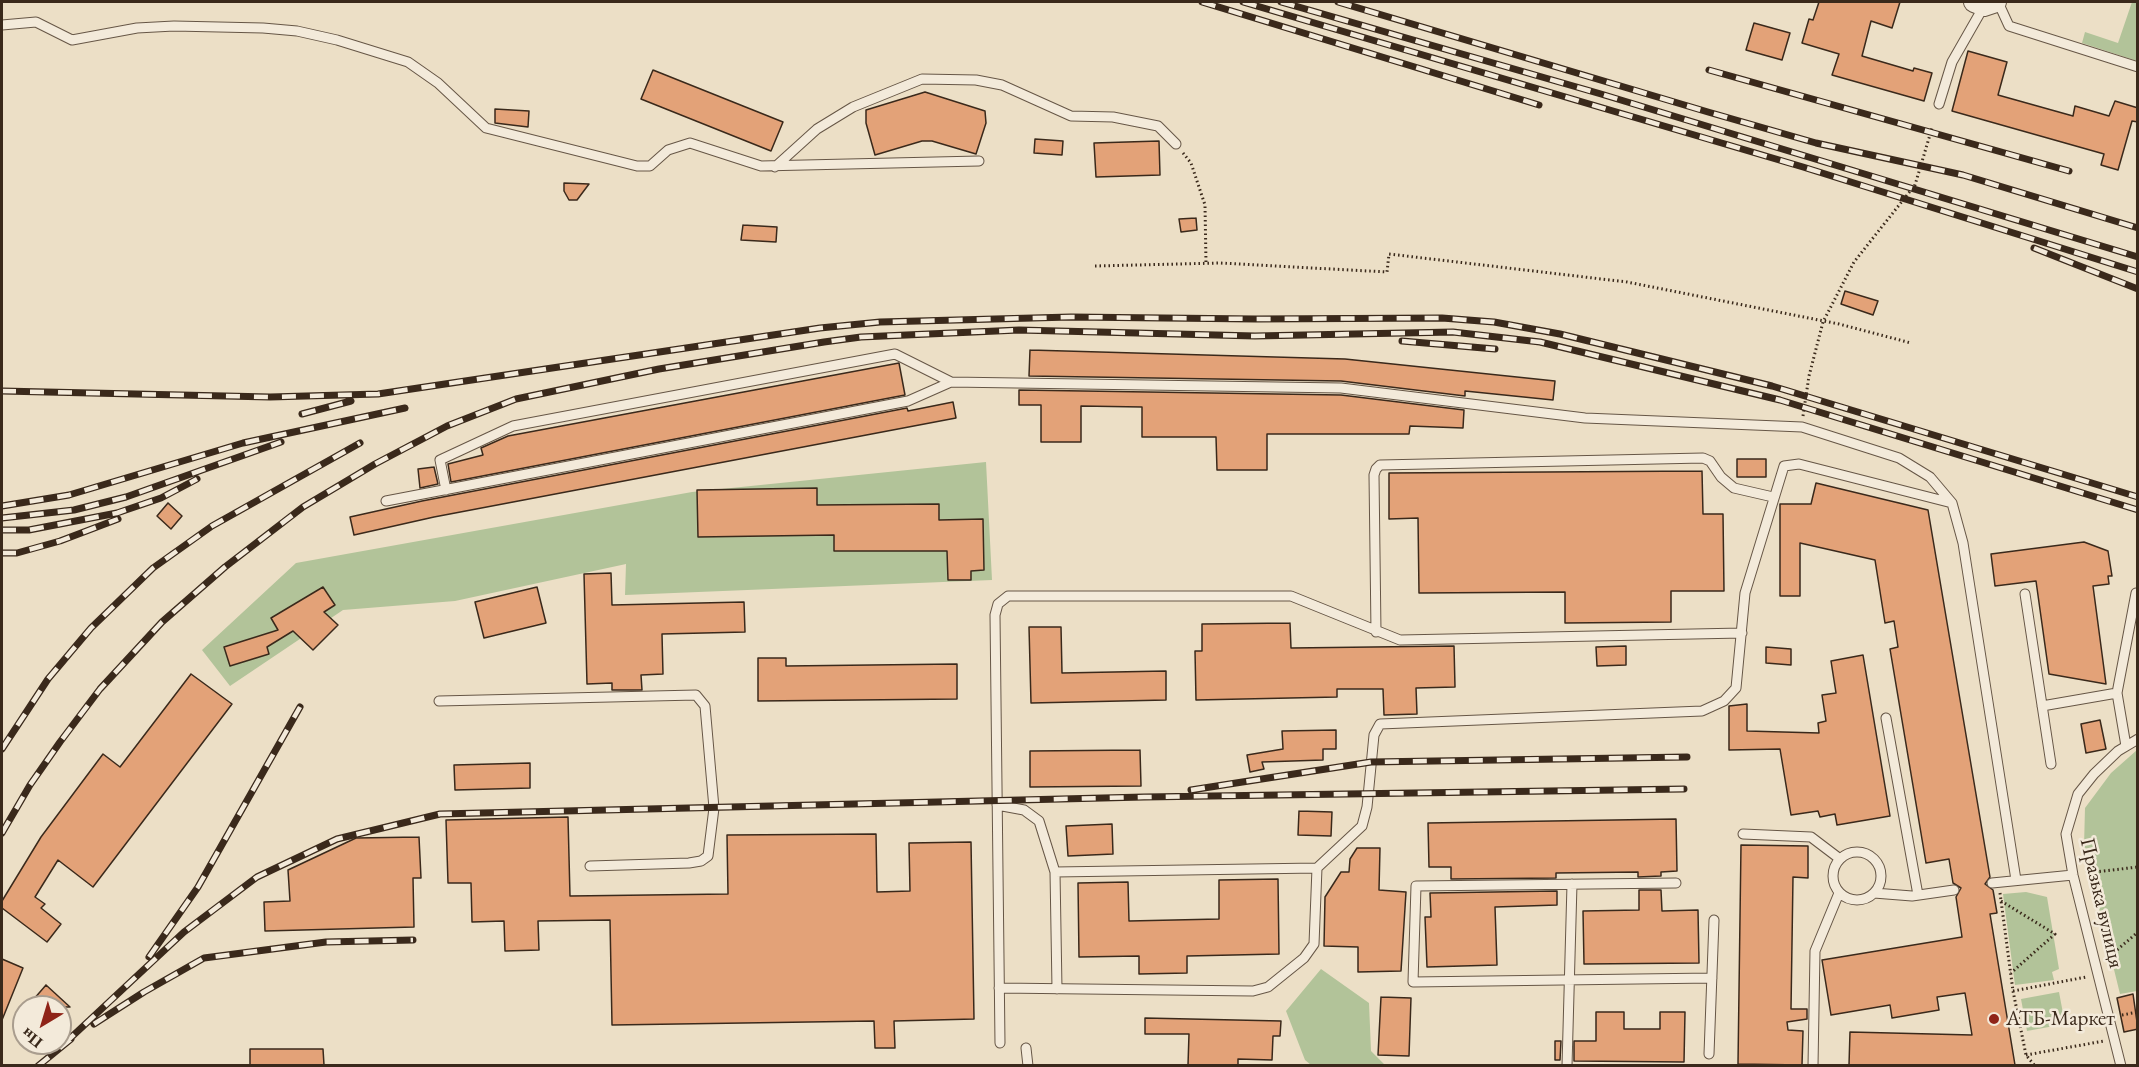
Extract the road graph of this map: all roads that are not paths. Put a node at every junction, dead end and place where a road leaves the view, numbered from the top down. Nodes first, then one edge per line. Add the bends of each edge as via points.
1 (1988, 3) edge
2 (2, 25) edge
3 (2138, 67) edge
4 (1939, 104) dead end
5 (1176, 144) road end
6 (979, 161) dead end
7 (775, 167) junction
8 (951, 382) junction
9 (446, 490) junction
10 (1773, 497) junction
11 (386, 501) dead end
12 (1952, 503) junction
13 (2136, 593) edge
14 (2025, 594) dead end
15 (1376, 632) junction
16 (1742, 633) junction
17 (2117, 693) junction
18 (439, 701) dead end
19 (2042, 706) junction
20 (1886, 718) dead end
21 (2138, 739) edge
22 (2126, 746) junction
23 (2051, 764) dead end
24 (997, 805) junction
25 (1743, 834) dead end
26 (1840, 859) junction
27 (590, 866) dead end
28 (1317, 868) junction
29 (1056, 872) junction
30 (2073, 875) junction
31 (2016, 880) junction
32 (1676, 883) dead end
33 (1995, 883) road end
34 (1572, 884) junction
35 (1954, 890) dead end
36 (1839, 893) junction
37 (1874, 893) junction
38 (1918, 895) junction
39 (1714, 920) dead end
40 (1712, 978) junction
41 (999, 988) junction
42 (1057, 988) junction
43 (1000, 1043) dead end
44 (1026, 1048) dead end
45 (1709, 1054) dead end
46 (1028, 1065) edge
47 (1567, 1065) edge
48 (1813, 1065) edge
49 (2121, 1065) edge

1 - 3 lane via 2009,26
1 - 4 lane via 1952,62
2 - 7 lane via 36,22 72,40 155,27 297,31 371,48 408,62 438,83 486,128 502,134 638,166 650,166 668,150 690,143
5 - 7 lane via 1158,126 1113,117 1071,116 1002,84 922,79 853,106 817,129
6 - 7 lane
8 - 9 lane via 908,401
8 - 9 lane via 896,354 513,426 440,460
8 - 12 lane via 1341,388 1585,418 1802,427 1899,458 1930,477
9 - 11 lane
10 - 12 lane via 1784,466 1791,463
10 - 15 lane via 1734,488 1704,458 1380,465 1374,476
10 - 16 lane via 1745,593
12 - 31 lane via 1963,543
13 - 17 lane
14 - 19 lane
15 - 16 lane via 1400,640
15 - 24 lane via 1291,596 1008,596 998,604 994,615
16 - 28 lane via 1736,688 1724,701 1702,711 1380,724 1374,735 1362,825
17 - 19 lane
17 - 22 lane
18 - 27 lane via 696,695 705,706 714,808 708,856 689,863
19 - 23 lane
20 - 38 lane
21 - 22 lane, Празька вулиця
22 - 30 lane, Празька вулиця via 2078,794 2066,834
24 - 29 lane via 1024,810 1039,821
24 - 41 lane
25 - 26 lane via 1811,837
26 - 36 lane via 1833,872
26 - 37 lane via 1855,852 1870,856 1881,878
28 - 29 lane
28 - 42 lane via 1314,944 1304,958 1268,987 1253,991
29 - 42 lane
30 - 31 lane
30 - 49 lane, Празька вулиця
31 - 33 lane
32 - 34 lane
34 - 40 lane via 1416,886 1413,982
34 - 47 lane
35 - 38 lane
36 - 37 lane via 1852,900
36 - 48 lane via 1815,951
37 - 38 lane
39 - 40 lane
40 - 45 lane
41 - 42 lane
41 - 43 lane
44 - 46 lane

